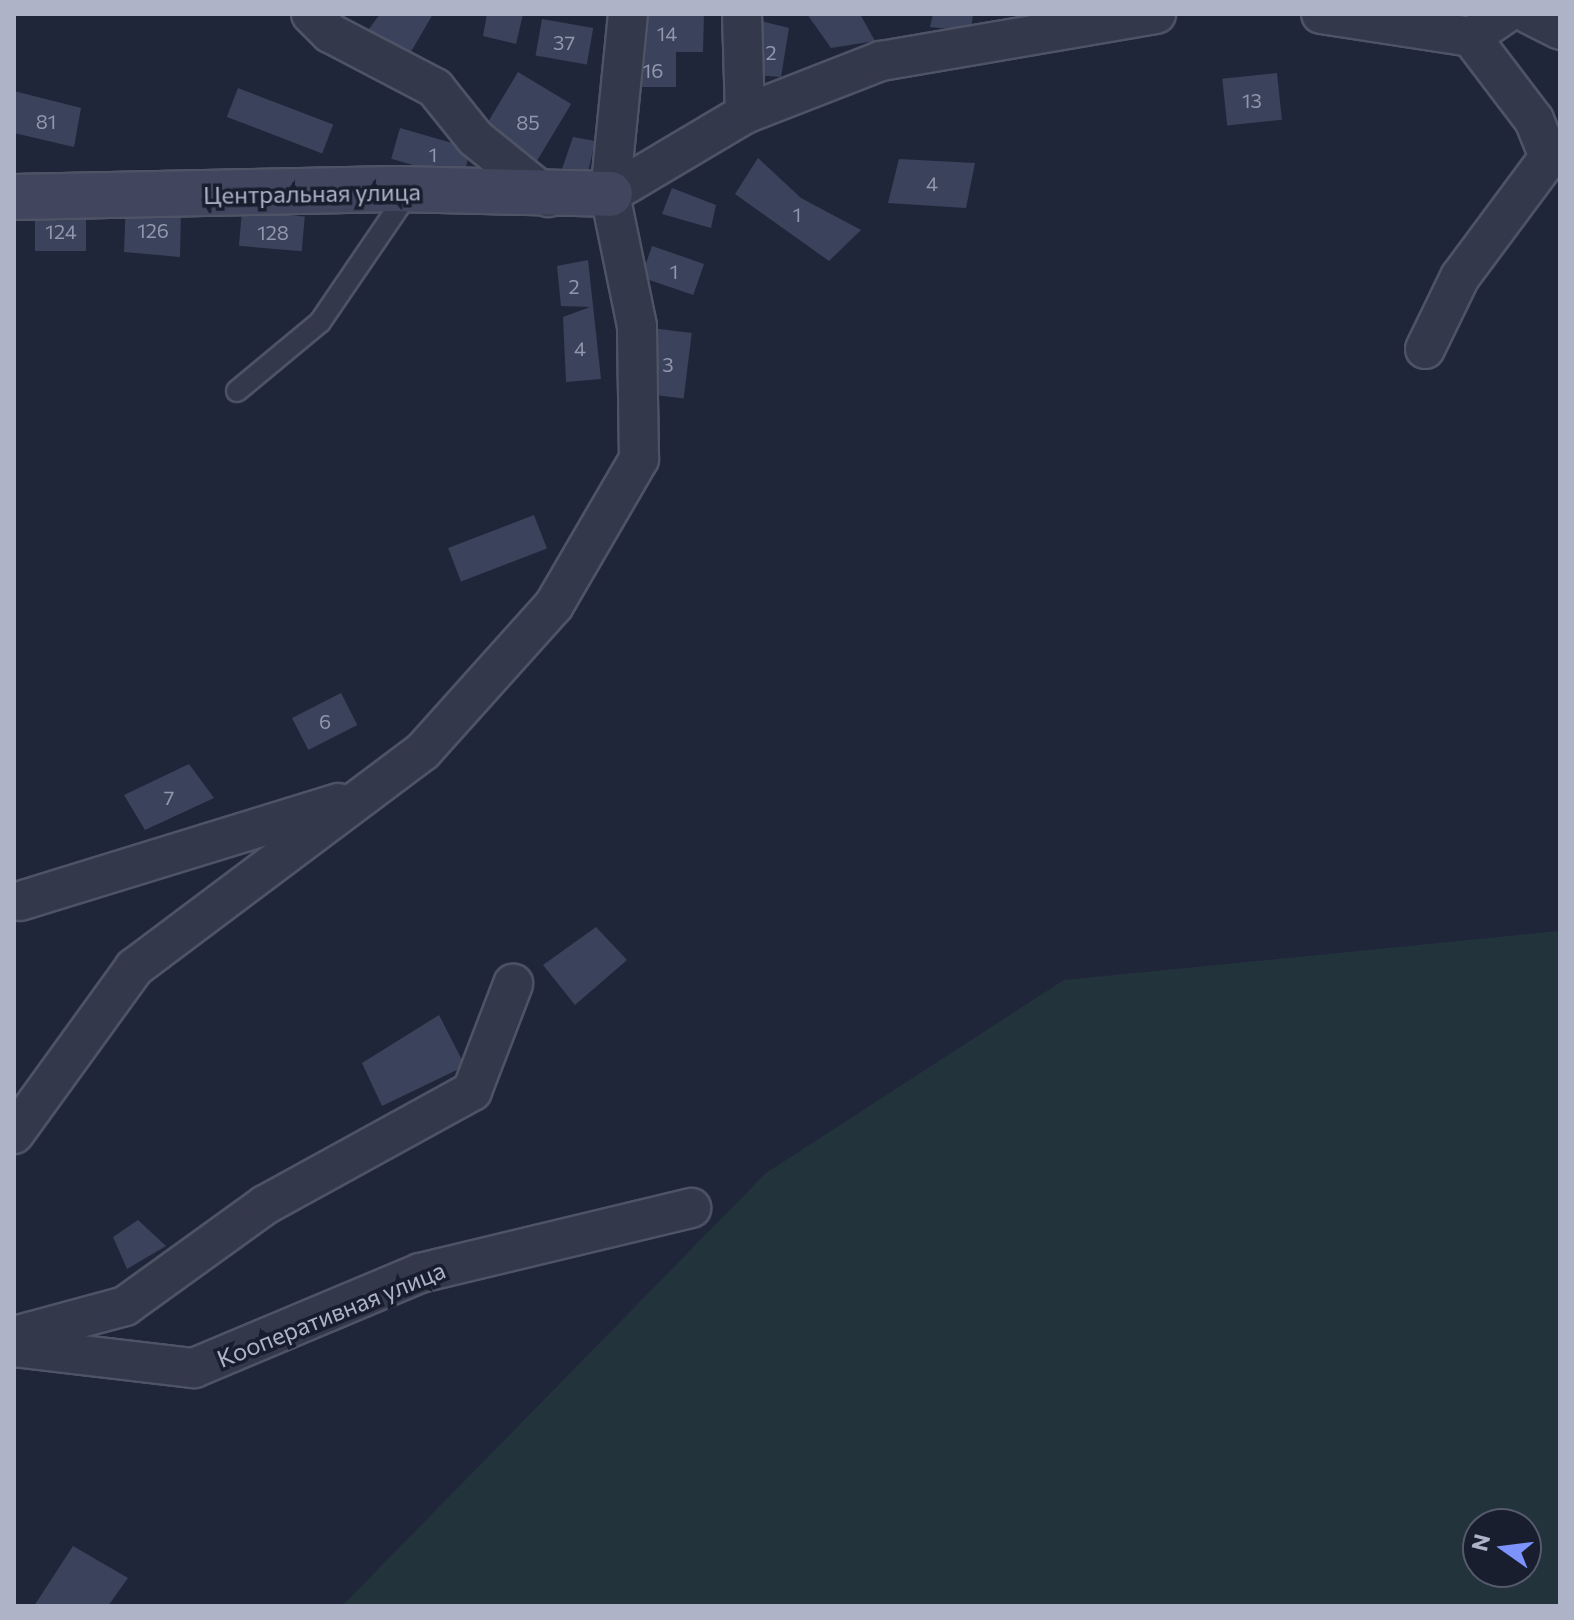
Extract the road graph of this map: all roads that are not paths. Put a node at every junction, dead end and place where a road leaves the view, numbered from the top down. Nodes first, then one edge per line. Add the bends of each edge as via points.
1 (311, 14) edge
2 (628, 14) edge
3 (742, 14) edge
4 (1156, 14) edge
5 (1321, 14) edge
6 (1505, 14) edge
7 (1529, 14) edge
8 (1560, 30) edge
9 (1471, 37) junction
10 (745, 114) junction
11 (410, 190) junction
12 (610, 194) junction
13 (14, 197) edge
14 (548, 197) junction
15 (1425, 349) dead end
16 (237, 391) dead end
17 (363, 795) junction
18 (20, 901) dead end
19 (513, 984) dead end
20 (14, 1134) edge
21 (691, 1208) dead end
22 (14, 1336) edge
23 (14, 1347) edge

1 - 14 street via 330,33 435,88 475,138
2 - 12 street
3 - 10 street
4 - 10 street via 881,61
5 - 9 street
6 - 9 street
7 - 8 street
9 - 15 street via 1534,120 1549,157 1460,277
10 - 12 street
11 - 13 street, Центральная улица
11 - 14 street, Центральная улица
11 - 16 lane via 320,322
12 - 14 street, Центральная улица
12 - 17 street via 637,326 639,459 554,605 423,751
17 - 18 street
17 - 20 street via 134,968
19 - 22 street via 472,1091 265,1205 125,1306
21 - 23 street, Кооперативная улица via 420,1273 194,1368

